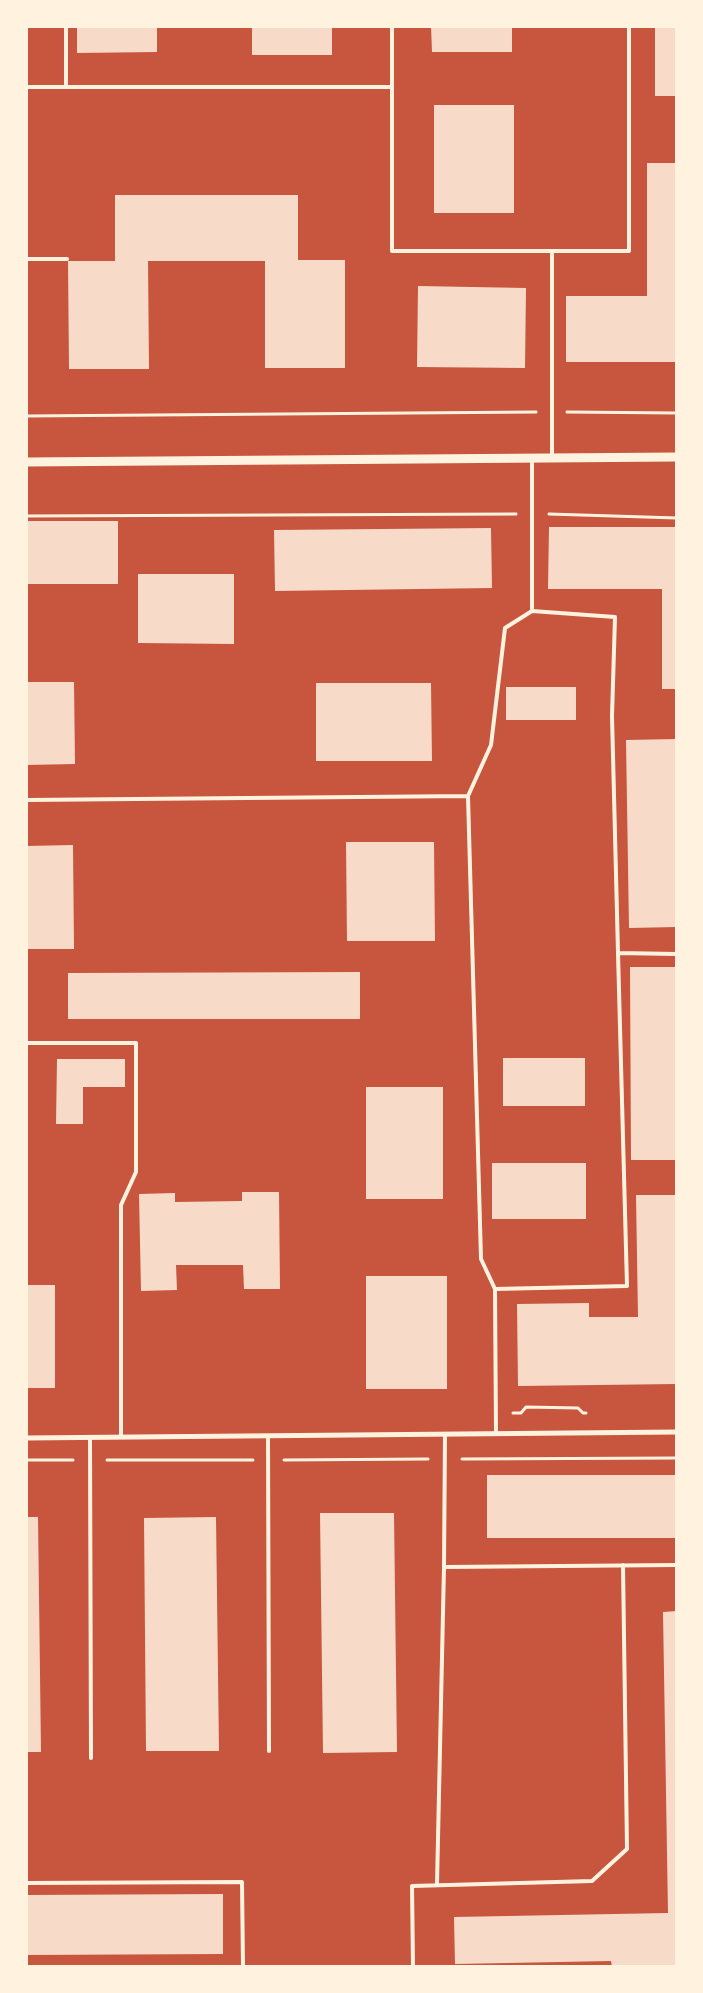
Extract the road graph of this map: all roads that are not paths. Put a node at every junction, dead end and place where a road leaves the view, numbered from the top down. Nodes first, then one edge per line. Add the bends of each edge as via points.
1 (66, 26) edge
2 (392, 26) edge
3 (629, 26) edge
4 (26, 87) edge
5 (66, 87) junction
6 (392, 87) junction
7 (552, 251) junction
8 (26, 259) edge
9 (67, 259) dead end
10 (677, 457) edge
11 (532, 458) junction
12 (552, 458) junction
13 (26, 462) edge
14 (532, 611) junction
15 (468, 796) junction
16 (26, 800) edge
17 (618, 953) junction
18 (677, 954) edge
19 (26, 1043) edge
20 (496, 1290) junction
21 (677, 1432) edge
22 (445, 1434) junction
23 (496, 1434) junction
24 (268, 1436) junction
25 (121, 1437) junction
26 (26, 1438) edge
27 (90, 1438) junction
28 (623, 1565) junction
29 (677, 1565) edge
30 (444, 1567) junction
31 (269, 1750) dead end
32 (91, 1758) dead end
33 (26, 1884) edge
34 (437, 1884) junction
35 (243, 1967) edge
36 (413, 1967) edge

1 - 5 lane
2 - 6 lane
3 - 7 lane via 629,250
4 - 5 lane
5 - 6 lane
6 - 7 lane via 392,251
7 - 12 lane
8 - 9 lane
10 - 12 street
11 - 12 street
11 - 13 street
11 - 14 lane
14 - 15 lane via 506,628 491,745
14 - 17 lane via 615,617 612,716
15 - 16 lane
15 - 20 lane via 481,1259
17 - 18 lane
17 - 20 lane via 627,1286
19 - 25 lane via 136,1043 136,1172 121,1205
20 - 23 lane
21 - 23 street
22 - 23 street
22 - 24 street
22 - 30 lane
24 - 25 street
24 - 31 lane
25 - 27 street
26 - 27 street
27 - 32 lane
28 - 29 lane
28 - 30 lane
28 - 34 lane via 627,1849 592,1881
30 - 34 lane
33 - 35 lane via 242,1882
34 - 36 lane via 412,1886

